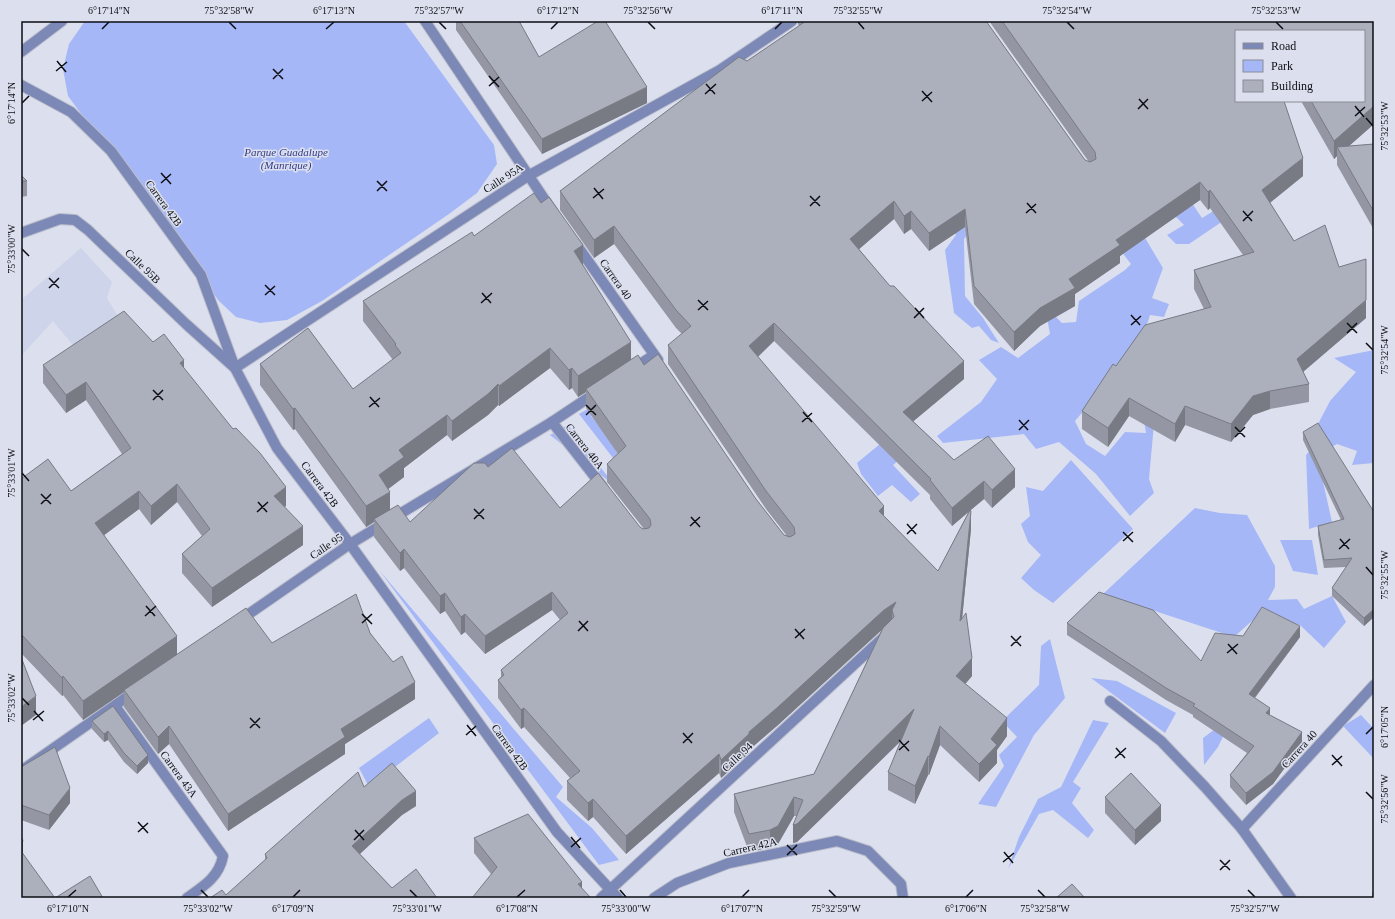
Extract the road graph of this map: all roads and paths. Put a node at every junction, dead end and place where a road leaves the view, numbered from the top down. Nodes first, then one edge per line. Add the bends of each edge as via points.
1 (62, 21) edge
2 (425, 21) edge
3 (792, 21) edge
4 (21, 52) edge
5 (21, 85) edge
6 (528, 176) junction
7 (559, 220) edge
8 (21, 233) edge
9 (568, 233) edge
10 (654, 354) junction
11 (235, 368) junction
12 (663, 368) edge
13 (622, 376) edge
14 (603, 388) edge
15 (552, 422) junction
16 (608, 494) edge
17 (350, 544) junction
18 (234, 625) edge
19 (888, 633) edge
20 (144, 685) edge
21 (1374, 685) edge
22 (1110, 701) dead end
23 (115, 706) junction
24 (21, 771) edge
25 (1242, 829) junction
26 (610, 890) junction
27 (187, 898) edge
28 (601, 898) edge
29 (618, 898) edge
30 (654, 898) edge
31 (903, 898) edge
32 (1291, 898) edge

1 - 4 street
2 - 6 street
3 - 6 street, Calle 95A via 720,70
5 - 11 street, Carrera 42B via 71,112 111,151 201,275
6 - 7 street
6 - 11 street, Calle 95A
8 - 11 street, Calle 95B via 60,219 74,220 88,230
9 - 10 street, Carrera 40
10 - 12 street, Carrera 40
10 - 13 street
11 - 17 street, Carrera 42B via 277,448
14 - 15 street, Calle 95
15 - 16 street, Carrera 40A
15 - 17 street, Calle 95
17 - 18 street, Calle 95
17 - 26 street, Carrera 42B via 557,832
19 - 26 street, Calle 94
20 - 23 street
21 - 25 street, Carrera 40
22 - 25 street via 1160,741
23 - 24 street
23 - 27 street, Carrera 43A via 223,856 221,868 215,876
25 - 32 street
26 - 28 street, Calle 94
26 - 29 street, Carrera 42B
30 - 31 street, Carrera 42A via 677,882 729,863 837,841 868,851 901,884

